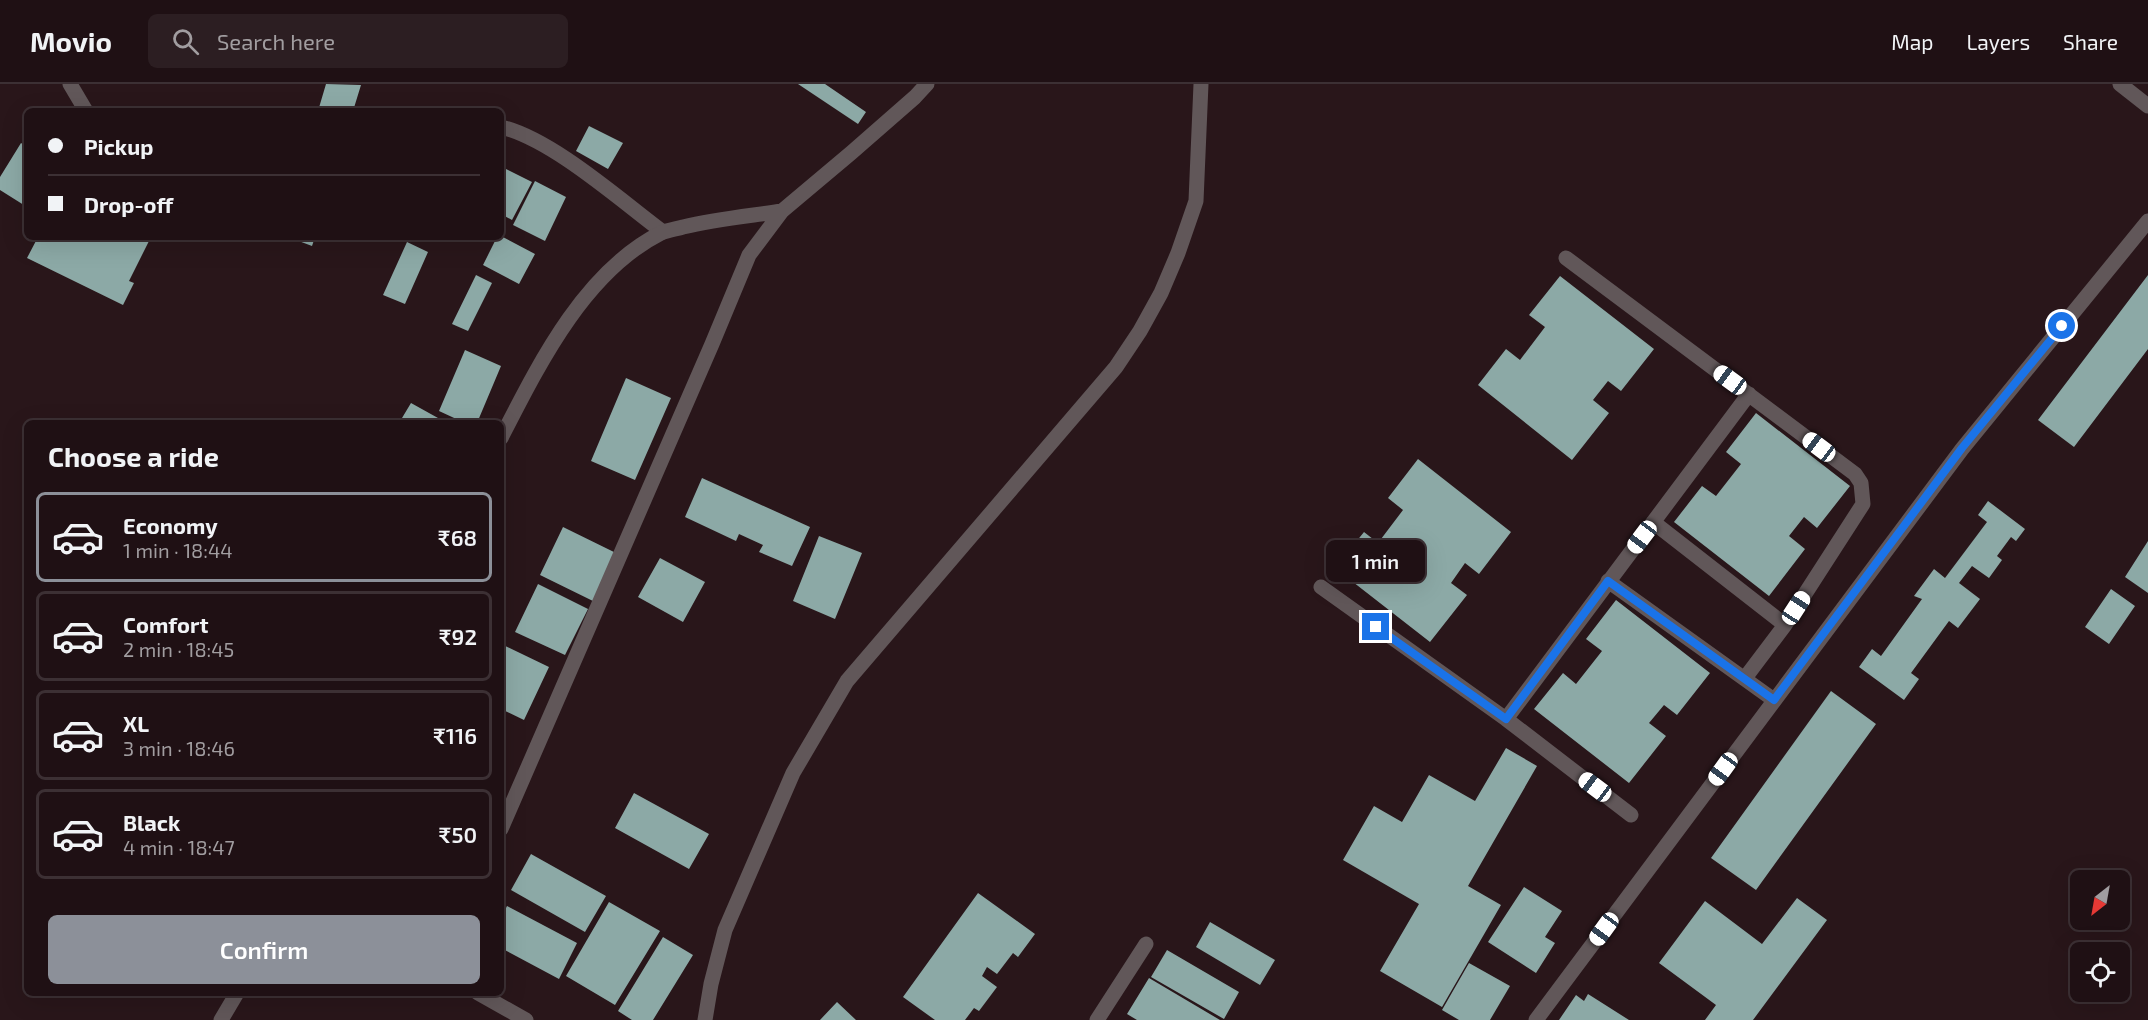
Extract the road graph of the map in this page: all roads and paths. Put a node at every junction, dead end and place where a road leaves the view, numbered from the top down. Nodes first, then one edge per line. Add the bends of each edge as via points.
1 (70, 84) edge
2 (927, 84) edge
3 (1201, 84) edge
4 (2120, 84) edge
5 (2148, 106) edge
6 (84, 108) edge
7 (504, 128) edge
8 (782, 211) junction
9 (2148, 221) edge
10 (663, 232) junction
11 (1566, 258) dead end
12 (1749, 394) junction
13 (504, 432) edge
14 (1653, 522) junction
15 (1608, 581) junction
16 (1321, 587) dead end
17 (1785, 625) junction
18 (1745, 678) junction
19 (1774, 700) junction
20 (1506, 719) junction
21 (1631, 814) dead end
22 (504, 822) edge
23 (1146, 944) dead end
24 (235, 996) edge
25 (483, 996) edge
26 (221, 1020) edge
27 (526, 1020) edge
28 (705, 1020) edge
29 (1097, 1020) edge
30 (1536, 1020) edge

1 - 6 street
2 - 8 street
3 - 28 street via 1196,201 1161,293 1116,367 847,681 793,772 725,930
4 - 5 street
7 - 10 street via 577,167
8 - 10 street
8 - 22 street via 748,255
9 - 19 street via 1962,448
10 - 13 street via 621,261 590,291 545,356
11 - 12 street
12 - 14 street
12 - 17 street via 1855,474 1861,483 1863,504
14 - 15 street
14 - 17 street
15 - 18 street
15 - 20 street
16 - 20 street
17 - 18 street
18 - 19 street
19 - 30 street
20 - 21 street
23 - 29 street
24 - 26 street
25 - 27 street

